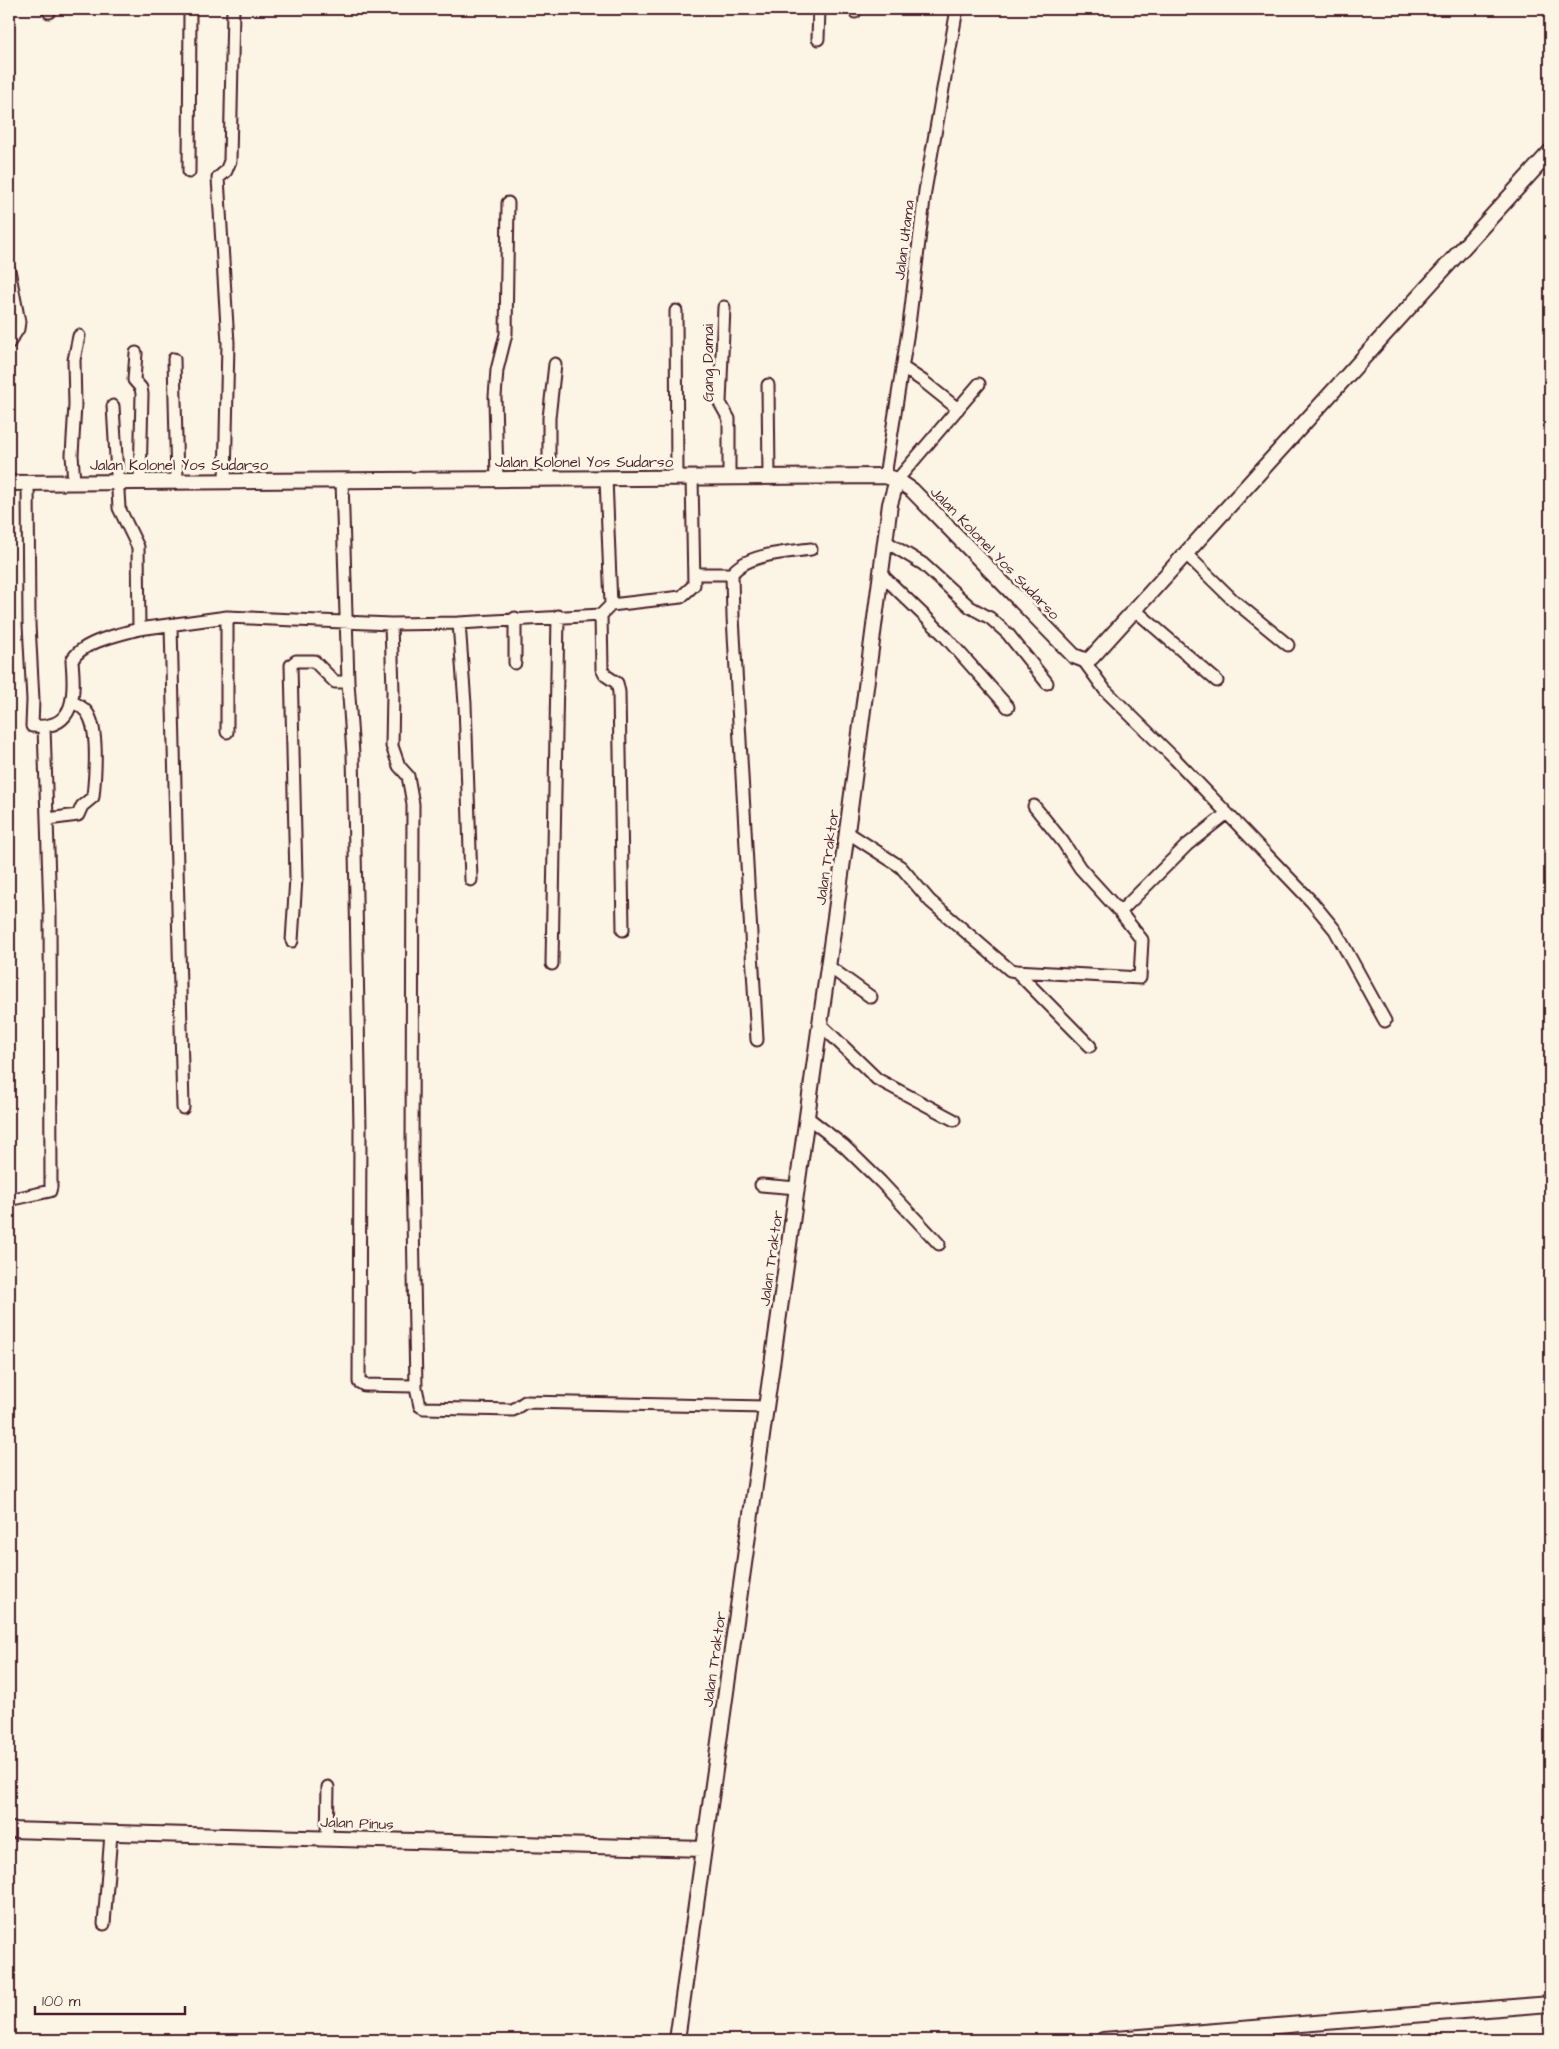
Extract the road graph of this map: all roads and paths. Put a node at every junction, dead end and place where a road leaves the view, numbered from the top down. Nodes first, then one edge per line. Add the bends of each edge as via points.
1 (190, 9) edge
2 (233, 9) edge
3 (819, 9) edge
4 (957, 9) edge
5 (818, 39) dead end
6 (1550, 152) edge
7 (189, 172) dead end
8 (508, 203) dead end
9 (9, 270) edge
10 (724, 308) dead end
11 (676, 311) dead end
12 (79, 336) dead end
13 (9, 343) edge
14 (136, 353) dead end
15 (174, 359) dead end
16 (555, 364) dead end
17 (902, 368) junction
18 (979, 384) dead end
19 (768, 385) dead end
20 (114, 406) dead end
21 (958, 409) junction
22 (729, 476) junction
23 (768, 476) junction
24 (677, 477) junction
25 (692, 477) junction
26 (549, 478) junction
27 (606, 478) junction
28 (891, 478) junction
29 (497, 479) junction
30 (342, 480) junction
31 (177, 481) junction
32 (225, 481) junction
33 (28, 482) junction
34 (74, 482) junction
35 (118, 482) junction
36 (140, 482) junction
37 (9, 483) edge
38 (885, 541) junction
39 (811, 549) dead end
40 (1186, 554) junction
41 (696, 574) junction
42 (732, 574) junction
43 (881, 574) junction
44 (611, 605) junction
45 (1135, 610) junction
46 (601, 615) junction
47 (558, 616) junction
48 (227, 617) junction
49 (515, 618) junction
50 (347, 623) junction
51 (459, 623) junction
52 (390, 624) junction
53 (171, 626) junction
54 (139, 629) junction
55 (1288, 645) dead end
56 (1084, 661) junction
57 (515, 663) dead end
58 (1217, 681) dead end
59 (348, 682) junction
60 (1047, 683) dead end
61 (73, 702) junction
62 (1008, 707) dead end
63 (44, 727) junction
64 (227, 732) dead end
65 (1034, 806) dead end
66 (1226, 814) junction
67 (48, 819) junction
68 (847, 832) junction
69 (471, 880) dead end
70 (1120, 912) junction
71 (623, 930) dead end
72 (292, 941) dead end
73 (552, 964) dead end
74 (828, 966) junction
75 (1016, 971) junction
76 (871, 997) dead end
77 (1384, 1021) dead end
78 (820, 1024) junction
79 (757, 1040) dead end
80 (1090, 1046) dead end
81 (183, 1108) dead end
82 (807, 1117) junction
83 (954, 1120) dead end
84 (761, 1185) dead end
85 (797, 1188) junction
86 (9, 1200) edge
87 (939, 1244) dead end
88 (416, 1388) junction
89 (766, 1407) junction
90 (328, 1786) dead end
91 (9, 1830) edge
92 (111, 1834) junction
93 (327, 1839) junction
94 (704, 1849) junction
95 (104, 1924) dead end
96 (1550, 2004) edge
97 (677, 2040) edge
98 (1103, 2040) edge

1 - 7 street
2 - 32 street via 230,161 218,178 228,343
3 - 5 street
4 - 17 street, Jalan Utama via 925,191
6 - 40 street
8 - 29 street via 506,334 497,370 495,397
9 - 13 street via 19,322 18,330
10 - 22 street, Gang Damai via 720,403 729,419
11 - 24 street
12 - 34 street via 73,387
14 - 36 street via 134,380 142,394
15 - 31 street
16 - 26 street
17 - 21 street via 923,380
17 - 28 street, Jalan Utama
18 - 21 street
19 - 23 street
20 - 35 street
21 - 28 street
22 - 23 street, Jalan Kolonel Yos Sudarso
22 - 25 street, Jalan Kolonel Yos Sudarso
23 - 28 street, Jalan Kolonel Yos Sudarso
24 - 25 street, Jalan Kolonel Yos Sudarso
24 - 27 street, Jalan Kolonel Yos Sudarso
25 - 41 street
26 - 27 street, Jalan Kolonel Yos Sudarso
26 - 29 street, Jalan Kolonel Yos Sudarso
27 - 44 street
28 - 38 street, Jalan Traktor
28 - 56 street, Jalan Kolonel Yos Sudarso via 912,490 1074,656
29 - 30 street, Jalan Kolonel Yos Sudarso
30 - 32 street, Jalan Kolonel Yos Sudarso
30 - 50 street
31 - 32 street, Jalan Kolonel Yos Sudarso
31 - 36 street, Jalan Kolonel Yos Sudarso
33 - 34 street, Jalan Kolonel Yos Sudarso
33 - 37 street, Jalan Kolonel Yos Sudarso
33 - 63 street via 31,723 32,726
34 - 35 street, Jalan Kolonel Yos Sudarso
35 - 36 street, Jalan Kolonel Yos Sudarso
35 - 54 street via 120,512 138,547
38 - 43 street, Jalan Traktor
38 - 60 street via 924,564 970,607 990,618 1008,634
39 - 42 street via 756,559 739,565
40 - 45 street
40 - 55 street via 1233,600
41 - 42 street
41 - 44 street via 694,585 681,597
42 - 79 street
43 - 62 street via 943,634
43 - 68 street, Jalan Traktor
44 - 46 street
45 - 56 street via 1092,658
45 - 58 street
46 - 47 street
46 - 71 street via 602,669 605,676 617,683 619,692
47 - 49 street
47 - 73 street
48 - 50 street
48 - 53 street
48 - 64 street
49 - 51 street
49 - 57 street
50 - 52 street
50 - 59 street
51 - 52 street
51 - 69 street
52 - 88 street via 392,746 399,766 408,776 413,804 412,1161
53 - 54 street
53 - 81 street
54 - 61 street via 92,644 75,655 72,661
56 - 66 street via 1105,690
59 - 72 street via 335,682 314,661 296,661 290,665 296,878
59 - 88 street via 353,754 360,1111 358,1380 364,1385 409,1385
61 - 63 street via 63,720
61 - 67 street via 83,708 92,725 93,797 82,806 78,816
63 - 67 street
65 - 70 street via 1064,842 1080,868
66 - 70 street via 1187,845
66 - 77 street via 1335,930
67 - 86 street via 51,1188 50,1191
68 - 74 street, Jalan Traktor
68 - 75 street via 901,867 930,901 1010,970
70 - 75 street via 1142,940 1140,978
74 - 76 street
74 - 78 street, Jalan Traktor
75 - 80 street
78 - 82 street, Jalan Traktor
78 - 83 street via 877,1079
82 - 85 street, Jalan Traktor
82 - 87 street via 882,1182
84 - 85 street
85 - 89 street, Jalan Traktor
88 - 89 street via 419,1403 424,1408 513,1410 525,1402
89 - 94 street, Jalan Traktor
90 - 93 street
91 - 92 street, Jalan Pinus
92 - 93 street, Jalan Pinus
92 - 95 street
93 - 94 street, Jalan Pinus
94 - 97 street, Jalan Traktor
96 - 98 street

